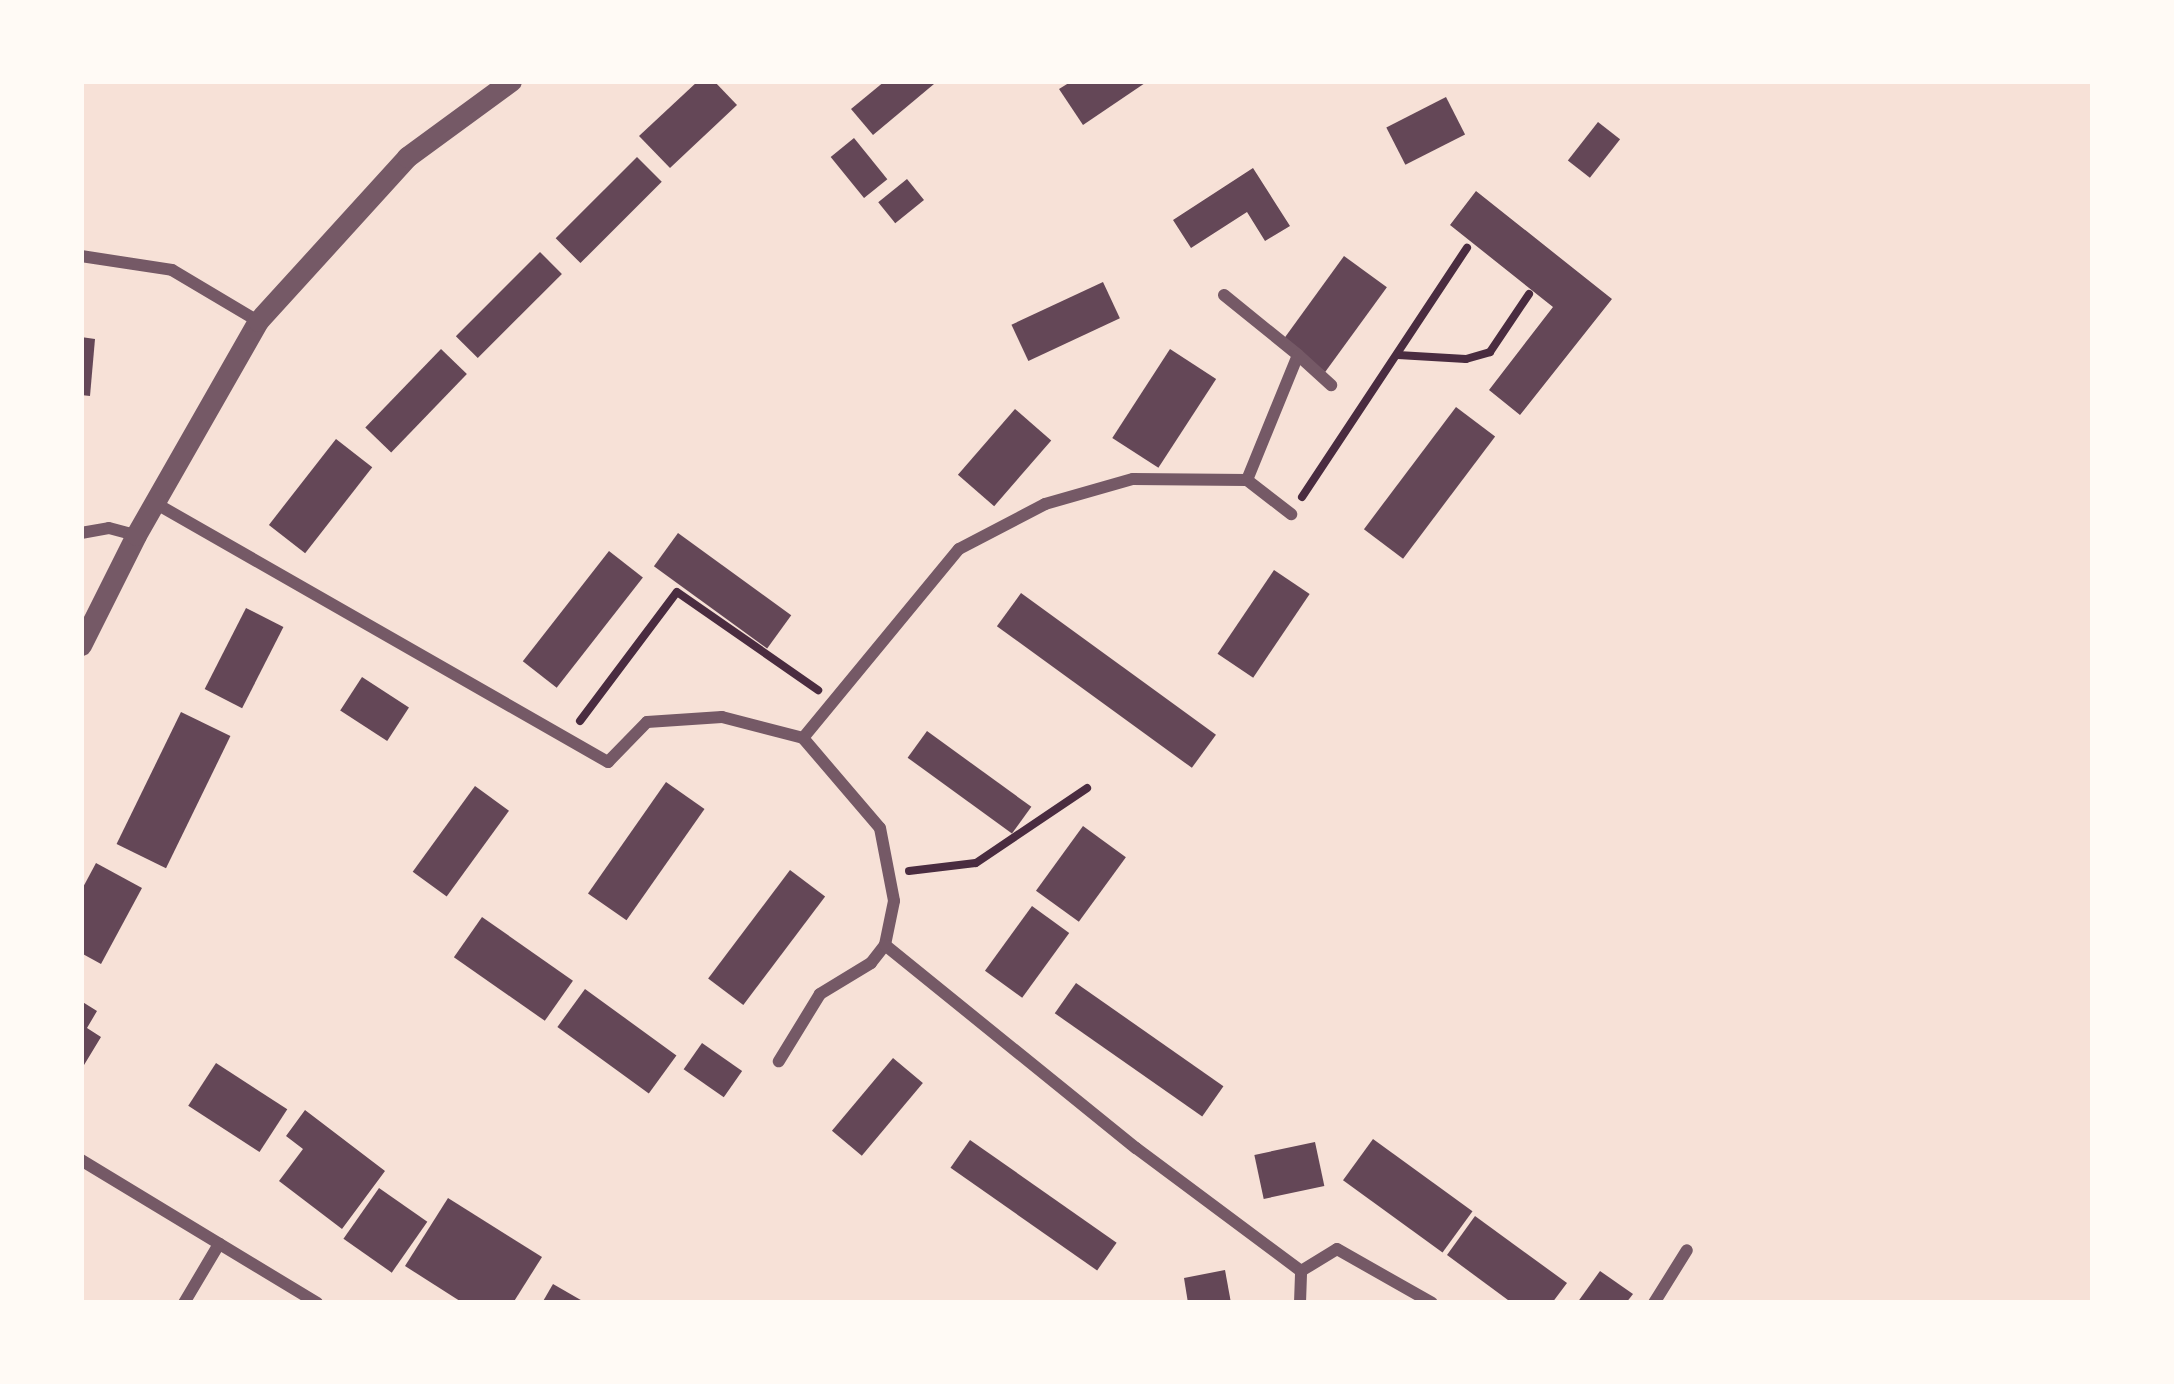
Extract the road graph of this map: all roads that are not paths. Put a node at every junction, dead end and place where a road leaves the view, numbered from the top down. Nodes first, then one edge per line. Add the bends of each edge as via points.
1 (511, 81) edge
2 (81, 256) edge
3 (1224, 296) dead end
4 (258, 321) junction
5 (1298, 356) junction
6 (1331, 385) dead end
7 (1247, 480) junction
8 (155, 503) junction
9 (1291, 514) road end
10 (81, 533) edge
11 (136, 536) junction
12 (81, 645) edge
13 (803, 739) junction
14 (885, 945) junction
15 (779, 1061) dead end
16 (81, 1160) edge
17 (219, 1244) junction
18 (1688, 1250) dead end
19 (1301, 1271) junction
20 (184, 1303) edge
21 (317, 1303) edge
22 (1300, 1303) edge
23 (1432, 1303) edge
24 (1654, 1303) edge

1 - 4 street via 407,157
2 - 4 street via 172,270
3 - 5 street
4 - 8 street
5 - 6 street
5 - 7 street
7 - 9 street
7 - 13 street via 1133,479 1045,504 959,549
8 - 11 street
8 - 13 street via 608,761 647,722 722,717
10 - 11 street via 109,528
11 - 12 street
13 - 14 street via 880,828 894,901
14 - 15 street via 820,994
14 - 19 street
16 - 17 street
17 - 20 street
17 - 21 street
18 - 24 street
19 - 22 street
19 - 23 street via 1337,1249

